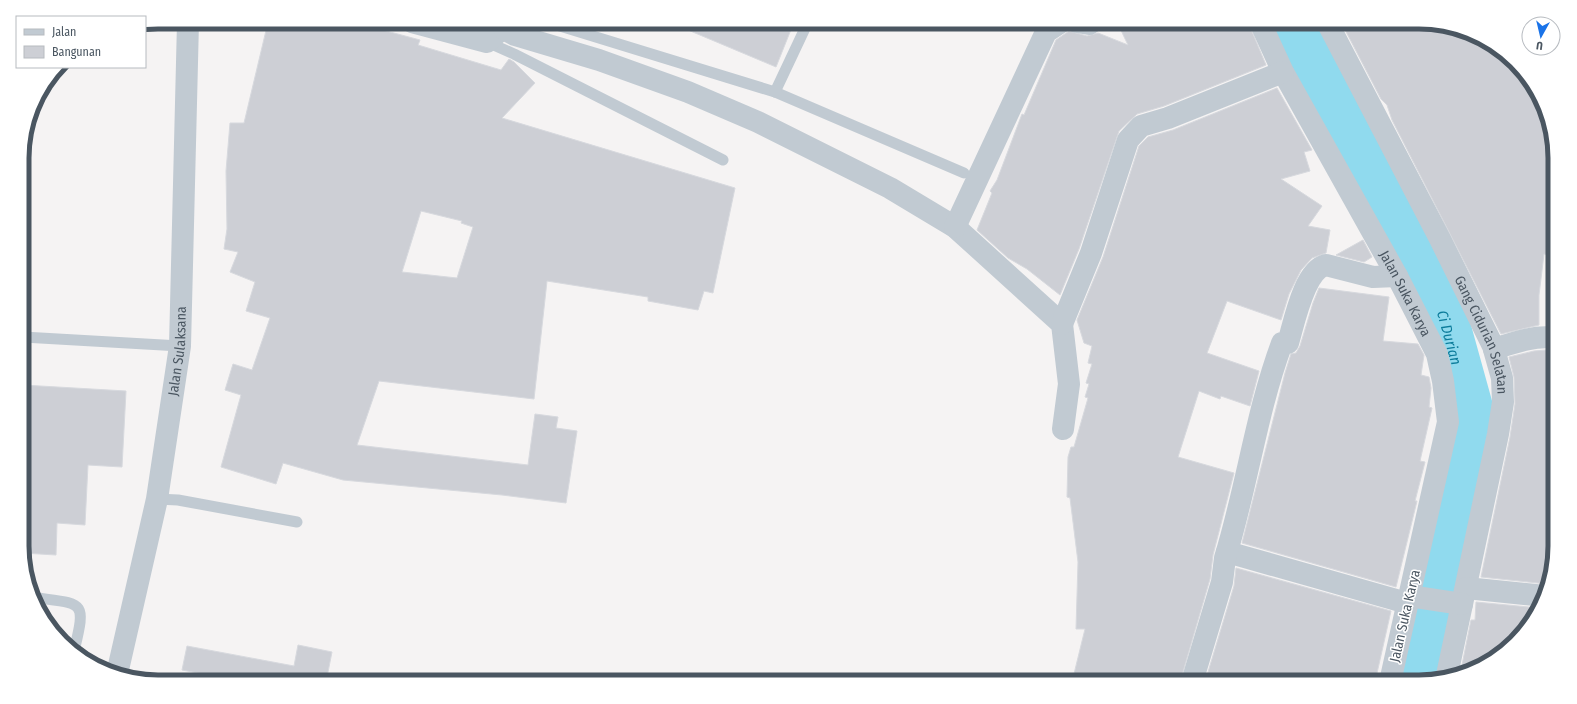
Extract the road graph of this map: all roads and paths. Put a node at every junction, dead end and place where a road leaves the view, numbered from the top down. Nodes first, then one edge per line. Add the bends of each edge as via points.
1 (188, 29) edge
2 (438, 29) edge
3 (502, 29) edge
4 (510, 29) edge
5 (570, 29) edge
6 (805, 29) edge
7 (1050, 29) edge
8 (1263, 29) edge
9 (1331, 29) edge
10 (487, 42) junction
11 (1283, 72) junction
12 (775, 92) junction
13 (723, 160) dead end
14 (964, 173) dead end
15 (955, 227) junction
16 (1397, 276) junction
17 (1062, 324) junction
18 (29, 337) edge
19 (1548, 337) edge
20 (180, 346) junction
21 (1494, 349) junction
22 (1063, 429) dead end
23 (157, 498) junction
24 (297, 522) dead end
25 (1227, 552) junction
26 (1537, 596) edge
27 (41, 598) edge
28 (1411, 599) junction
29 (1462, 599) junction
30 (76, 644) edge
31 (118, 668) edge
32 (1448, 672) edge
33 (1194, 675) edge
34 (1392, 675) edge

1 - 20 street, Jalan Sulaksana
2 - 10 street
3 - 10 street
4 - 15 street via 515,36 599,60 688,92 758,122 890,188
5 - 12 lane
6 - 12 lane
7 - 15 street via 1046,32
8 - 11 street, Jalan Suka Karya
9 - 21 street, Gang Cidurian Selatan
10 - 13 lane
11 - 16 street, Jalan Suka Karya
11 - 17 street via 1137,128 1128,140 1091,253
12 - 14 lane
15 - 17 street
16 - 25 street via 1373,277 1326,265 1319,266 1307,282 1288,343 1282,343 1280,348 1261,409
16 - 28 street, Jalan Suka Karya via 1437,354 1448,422
17 - 22 street via 1069,384
18 - 20 lane
19 - 21 street via 1516,342
20 - 23 street, Jalan Sulaksana
21 - 29 street, Gang Cidurian Selatan via 1502,378 1503,402
23 - 24 lane
23 - 31 street, Jalan Sulaksana
25 - 28 street
25 - 33 street via 1222,582
26 - 29 street
27 - 30 lane via 67,602 78,607 81,622
28 - 29 street
28 - 34 street, Jalan Suka Karya
29 - 32 street, Gang Cidurian Selatan

